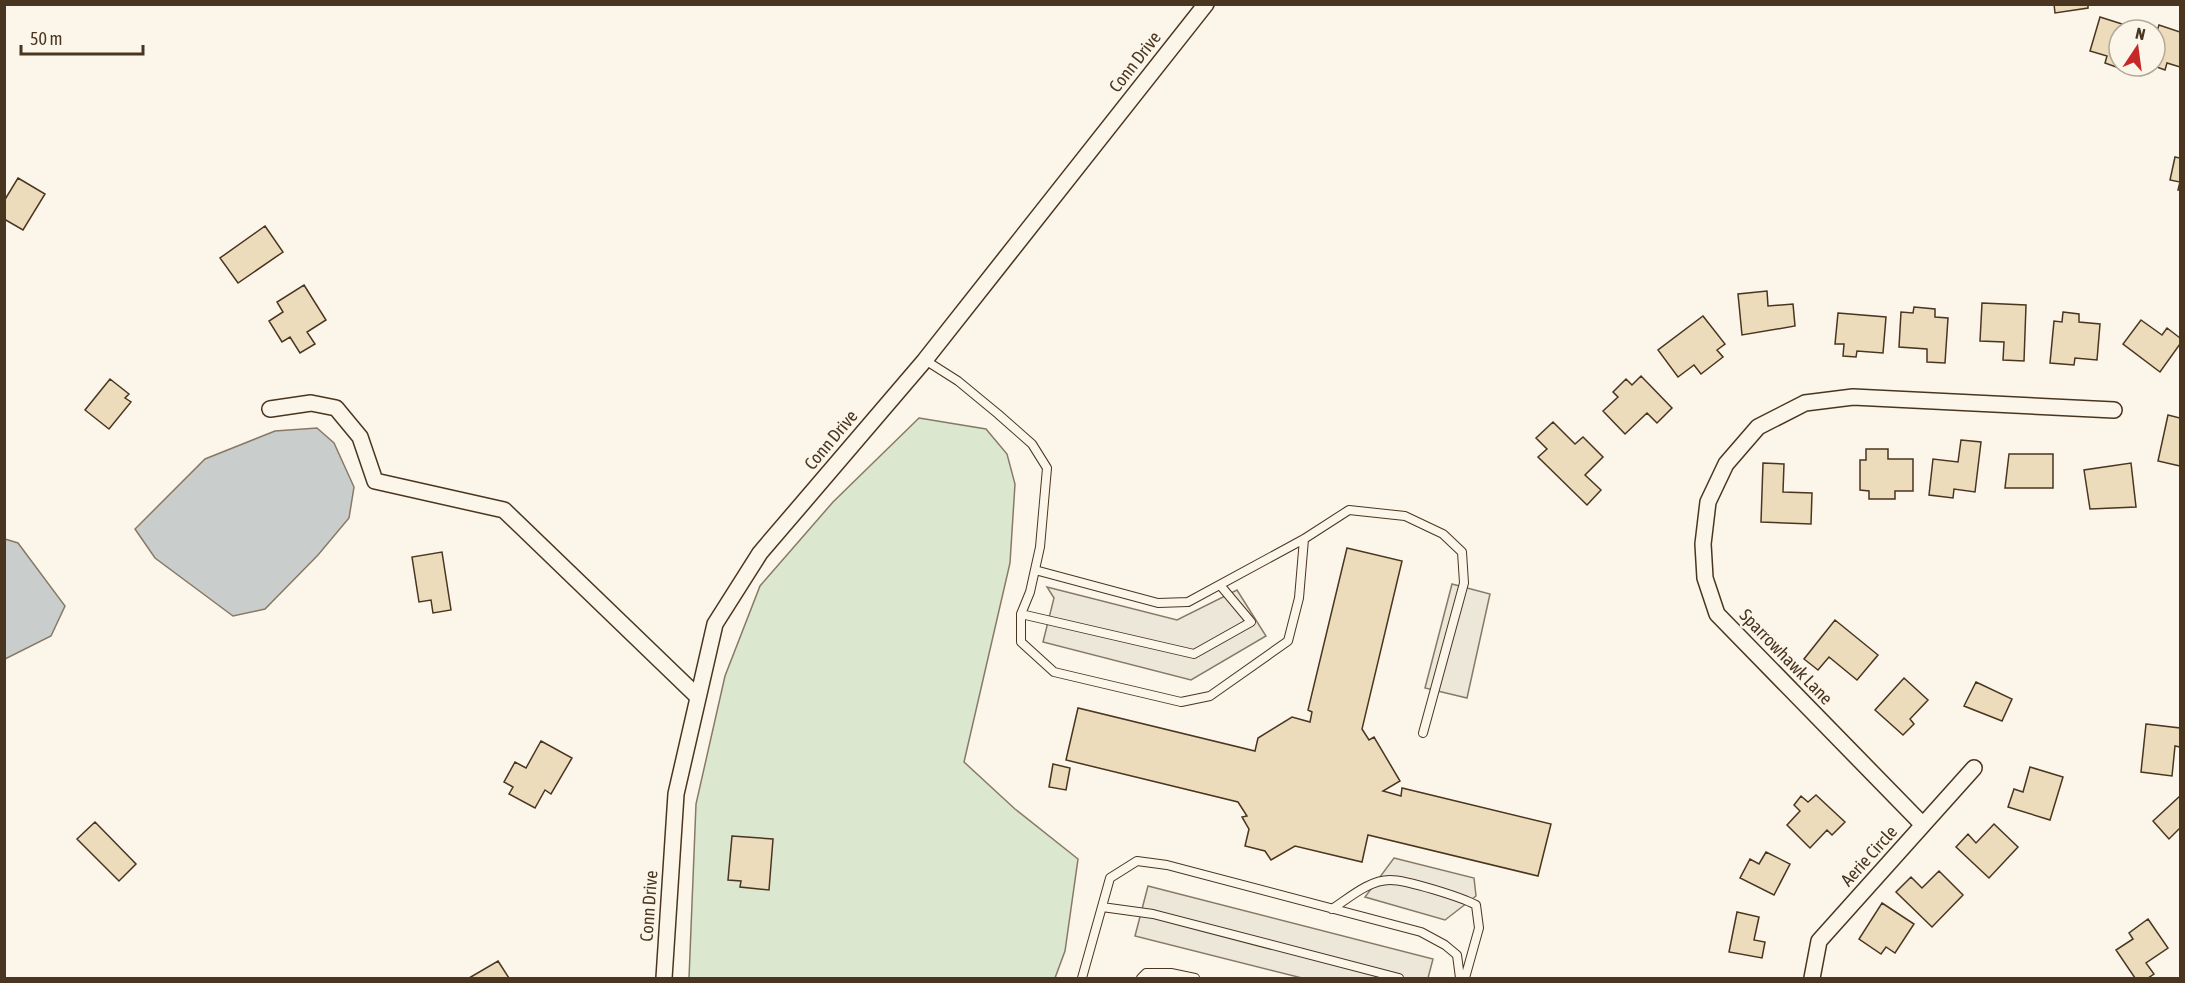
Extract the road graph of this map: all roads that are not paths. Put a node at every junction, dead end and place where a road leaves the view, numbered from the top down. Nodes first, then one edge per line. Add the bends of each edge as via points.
1 (1206, 4) edge
2 (924, 360) junction
3 (270, 409) dead end
4 (2114, 410) dead end
5 (1304, 539) junction
6 (1035, 570) junction
7 (1220, 585) junction
8 (1022, 614) junction
9 (698, 697) junction
10 (1423, 734) dead end
11 (1974, 768) dead end
12 (1923, 825) junction
13 (1102, 907) junction
14 (1332, 909) junction
15 (664, 978) edge
16 (1082, 978) edge
17 (1141, 978) edge
18 (1195, 978) edge
19 (1399, 978) edge
20 (1460, 978) edge
21 (1465, 978) edge
22 (1812, 978) edge

1 - 2 street, Conn Drive
2 - 6 lane via 958,381 998,414 1032,444 1047,468
2 - 9 street, Conn Drive via 760,553 715,624
3 - 9 street via 311,404 336,408 360,437 375,481 504,510
4 - 12 street, Sparrowhawk Lane via 1853,397 1806,404 1758,427 1726,464 1708,502 1703,544 1705,578 1717,614
5 - 7 lane
5 - 8 lane via 1299,598 1288,641 1209,696 1181,702 1054,672 1021,642
5 - 10 lane via 1349,510 1404,516 1443,534 1462,552 1464,583
6 - 7 lane via 1158,603 1188,602
6 - 8 lane
7 - 8 lane via 1251,622 1194,654
9 - 15 street, Conn Drive via 676,794
11 - 12 street, Aerie Circle
12 - 22 street, Aerie Circle via 1819,941
13 - 14 lane via 1110,878 1137,861 1167,865
13 - 16 lane
13 - 19 lane via 1153,914
14 - 20 lane via 1421,932 1457,955
14 - 21 lane via 1369,885 1390,880 1463,898 1476,905 1479,928
17 - 18 lane via 1146,974 1171,973

